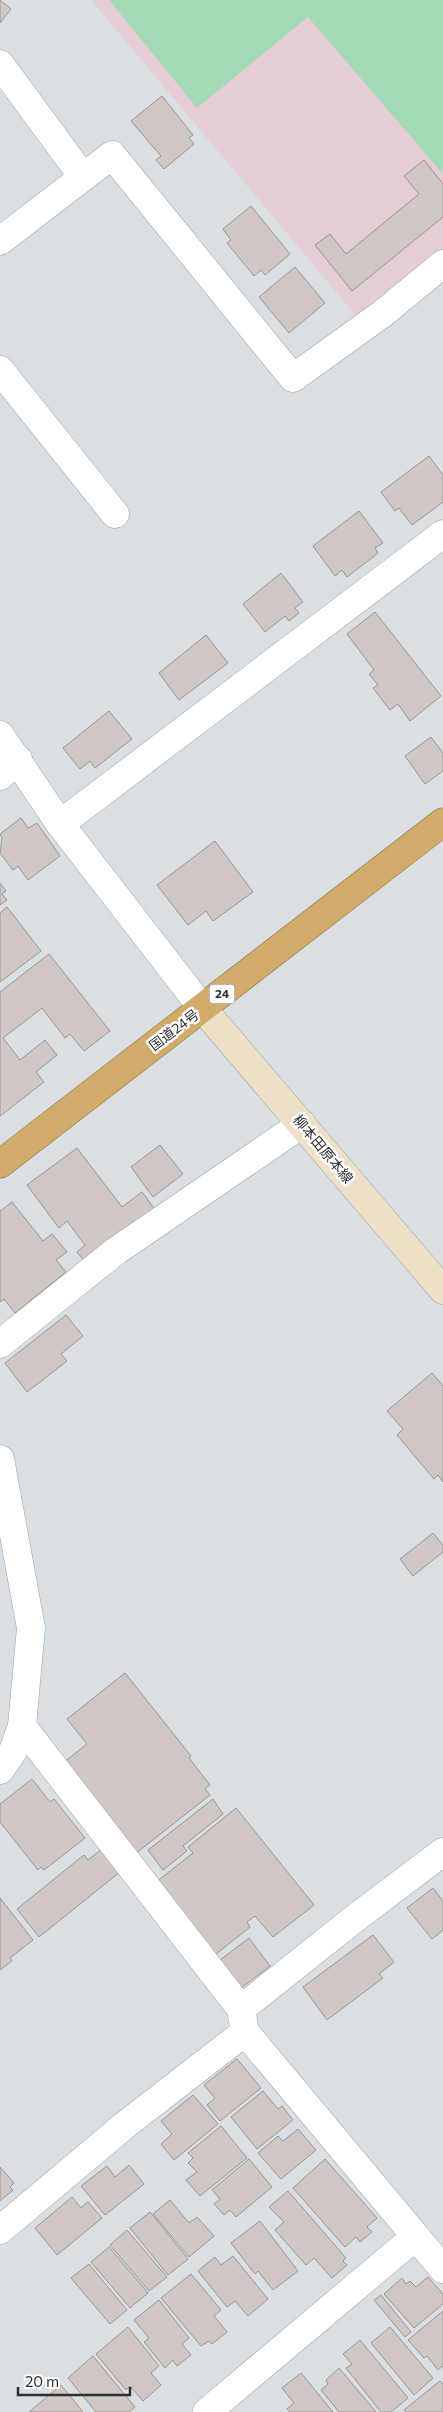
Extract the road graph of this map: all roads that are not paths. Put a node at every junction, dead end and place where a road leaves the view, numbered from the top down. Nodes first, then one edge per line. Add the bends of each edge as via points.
1 (0, 64) edge
2 (83, 177) junction
3 (0, 242) edge
4 (443, 264) edge
5 (0, 370) edge
6 (115, 514) dead end
7 (443, 534) edge
8 (0, 735) edge
9 (9, 768) edge
10 (443, 822) edge
11 (60, 824) junction
12 (203, 1009) junction
13 (302, 1124) junction
14 (0, 1164) edge
15 (443, 1290) edge
16 (0, 1344) edge
17 (0, 1459) edge
18 (22, 1726) junction
19 (0, 1770) edge
20 (443, 1852) edge
21 (243, 2021) junction
22 (0, 2230) edge
23 (415, 2237) junction
24 (443, 2269) edge
25 (207, 2412) edge

1 - 2 street
2 - 3 street
2 - 4 street via 112,155 293,378 382,314
5 - 6 street
7 - 11 street
8 - 9 street
9 - 11 street
10 - 12 highway, 国道24号 / 24
11 - 12 street
12 - 13 main road, 柳本田原本線
12 - 14 highway, 国道24号 / 24
13 - 15 main road, 柳本田原本線
13 - 16 street via 116,1251
17 - 18 street via 31,1628
18 - 19 street via 13,1751
18 - 21 street
20 - 21 street via 354,1919
21 - 22 street
21 - 23 street
23 - 24 street
23 - 25 street

